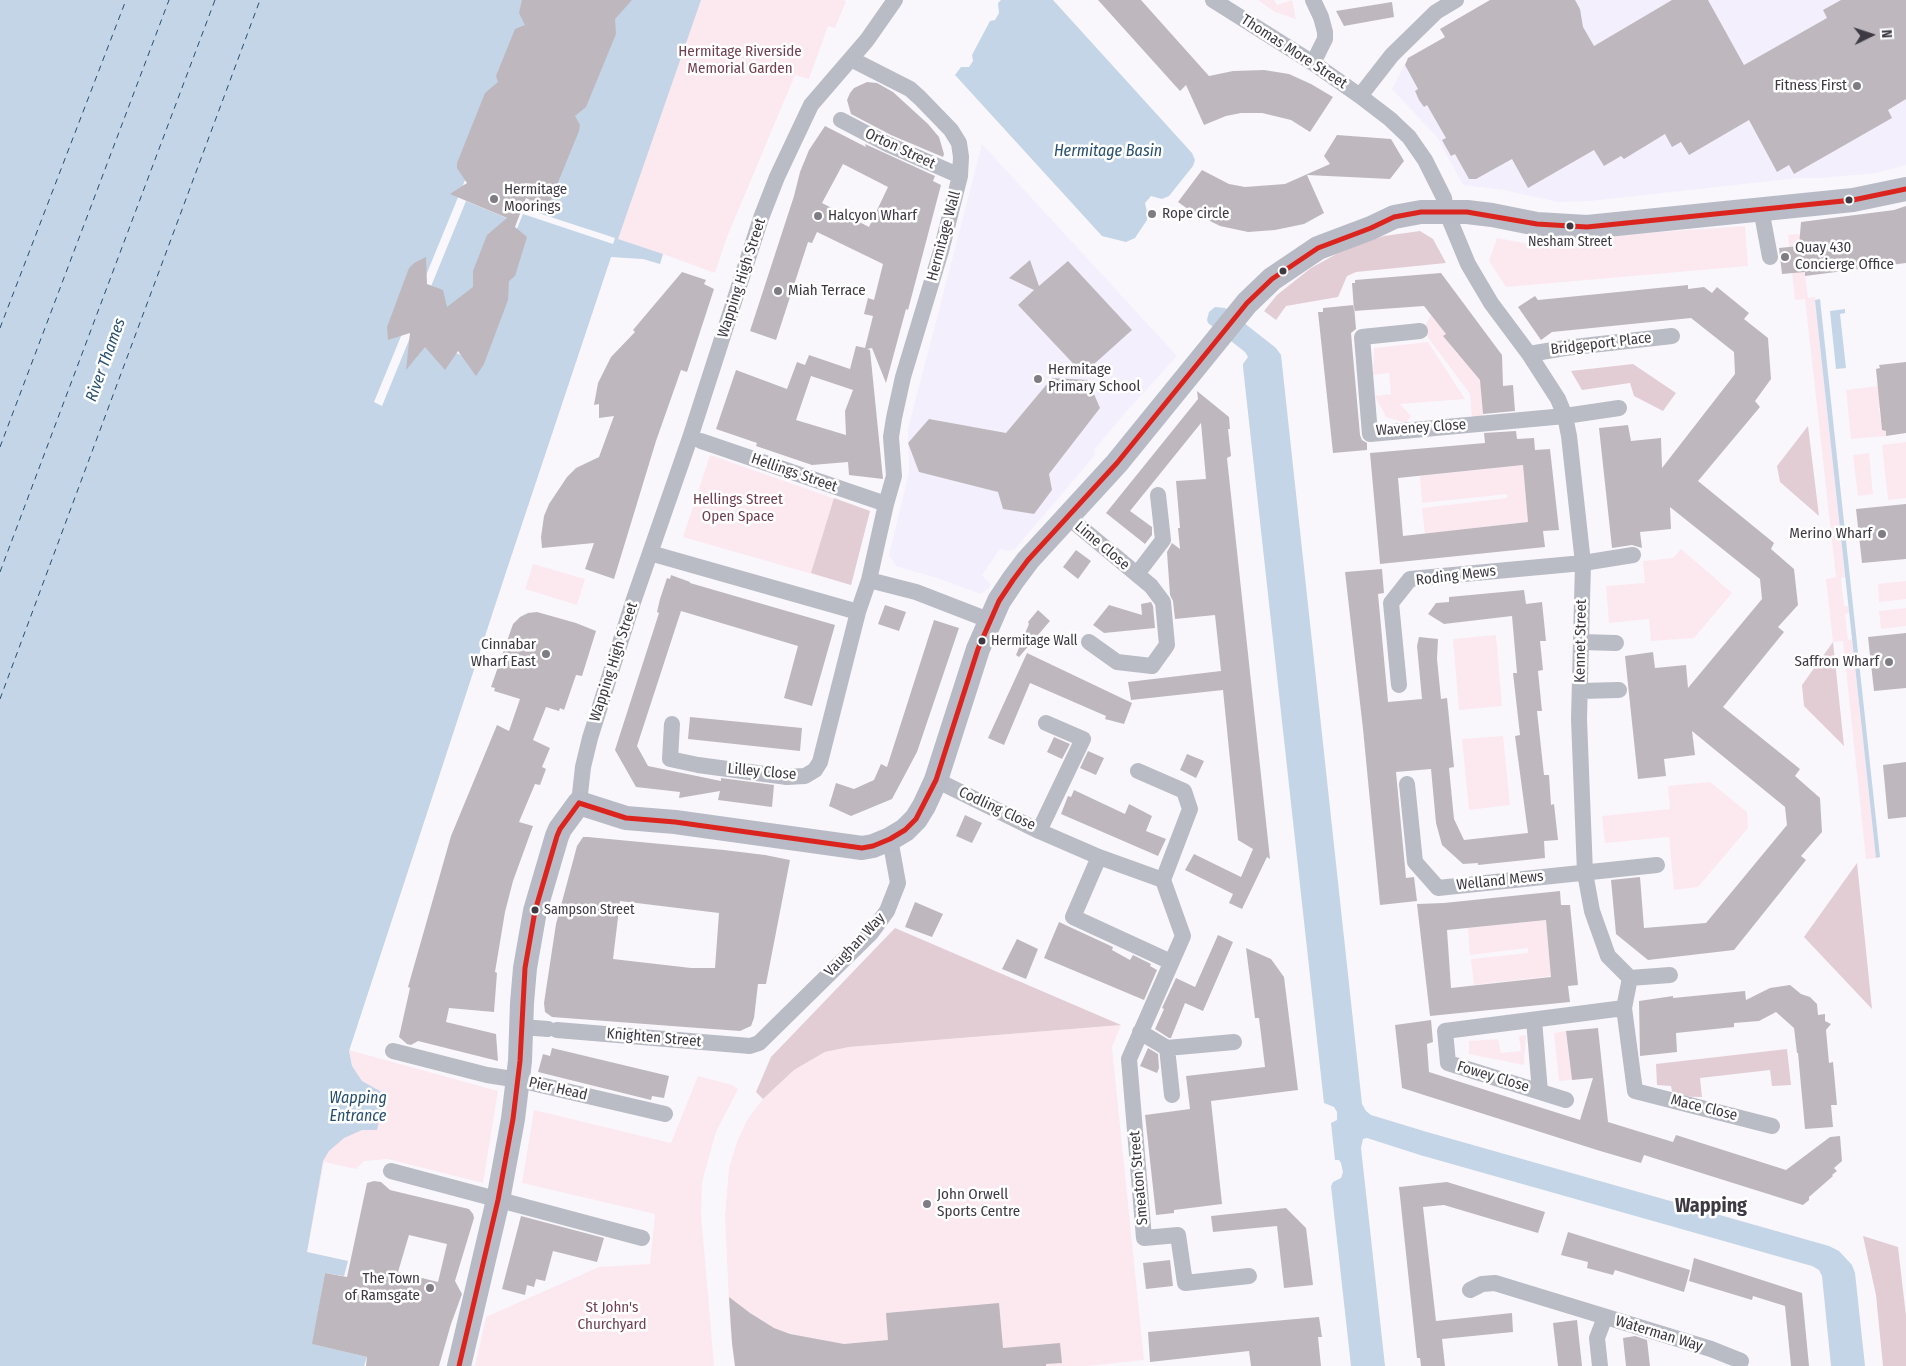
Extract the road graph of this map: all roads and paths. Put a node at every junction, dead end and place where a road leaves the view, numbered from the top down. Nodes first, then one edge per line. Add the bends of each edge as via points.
1 (896, 0) edge
2 (1214, 0) edge
3 (1313, 0) edge
4 (1456, 0) edge
5 (851, 59) junction
6 (1313, 63) junction
7 (1360, 96) junction
8 (841, 120) dead end
9 (960, 176) junction
10 (1906, 189) edge
11 (1761, 209) junction
12 (1446, 211) junction
13 (1770, 257) dead end
14 (1420, 332) dead end
15 (1672, 336) dead end
16 (1529, 354) junction
17 (1619, 408) dead end
18 (1565, 416) junction
19 (701, 442) dead end
20 (1158, 495) dead end
21 (886, 504) junction
22 (1068, 517) junction
23 (650, 553) junction
24 (1633, 555) dead end
25 (1583, 562) junction
26 (1137, 574) junction
27 (869, 580) junction
28 (858, 612) junction
29 (991, 619) junction
30 (1089, 642) dead end
31 (1581, 642) junction
32 (1616, 644) dead end
33 (1399, 685) dead end
34 (1619, 690) dead end
35 (1580, 691) junction
36 (1046, 723) dead end
37 (672, 724) dead end
38 (1138, 771) dead end
39 (936, 780) junction
40 (1407, 784) dead end
41 (579, 803) junction
42 (1039, 832) junction
43 (890, 839) junction
44 (1099, 857) junction
45 (1657, 865) dead end
46 (1585, 873) junction
47 (1163, 880) junction
48 (1171, 962) junction
49 (1670, 975) dead end
50 (1630, 978) junction
51 (1624, 1008) junction
52 (1534, 1020) junction
53 (521, 1027) junction
54 (1140, 1032) junction
55 (1234, 1042) dead end
56 (750, 1046) joint
57 (1167, 1048) junction
58 (393, 1051) dead end
59 (519, 1080) junction
60 (1540, 1092) junction
61 (1172, 1095) dead end
62 (1566, 1100) dead end
63 (665, 1114) dead end
64 (1772, 1126) dead end
65 (391, 1171) dead end
66 (498, 1200) junction
67 (642, 1238) dead end
68 (1249, 1276) dead end
69 (1470, 1290) dead end
70 (1605, 1318) junction
71 (1741, 1361) dead end
72 (459, 1366) edge
73 (1600, 1366) edge

1 - 5 street, Wapping High Street
2 - 6 street, Thomas More Street
3 - 6 street via 1325,32
4 - 7 street, Thomas More Street via 1436,12 1392,55
5 - 9 street, Hermitage Wall via 910,89 951,130 959,143
5 - 23 street, Wapping High Street via 811,105 761,218
6 - 7 street, Thomas More Street
7 - 12 street, Kennet Street via 1409,137 1429,168 1444,198
8 - 9 street, Orton Street
9 - 21 street, Hermitage Wall via 894,418 891,437 894,476
10 - 11 street via 1853,200
11 - 12 street via 1587,227 1551,226 1492,215
11 - 13 street
12 - 16 street, Kennet Street via 1482,289
12 - 22 street via 1394,216 1318,248 1272,279 1246,303 1117,462
14 - 18 street, Waveney Close via 1362,337 1370,434
15 - 16 street, Bridgeport Place
16 - 18 street, Kennet Street
17 - 18 street
18 - 25 street, Kennet Street
19 - 21 street, Hellings Street
20 - 26 street, Lime Close via 1163,540
21 - 27 street, Hermitage Wall
22 - 26 street, Lime Close
22 - 29 street via 1028,560
23 - 28 street
23 - 41 street, Wapping High Street via 590,738
24 - 25 street, Roding Mews
25 - 31 street, Kennet Street
25 - 33 street, Roding Mews via 1410,579 1391,603
26 - 30 street, Lime Close via 1163,602 1167,645 1152,666 1117,662
27 - 28 street, Lilley Close
27 - 29 street via 916,592
28 - 37 street, Lilley Close via 816,770 805,776 787,777 670,759
29 - 39 street via 978,649
31 - 32 street
31 - 35 street, Kennet Street
34 - 35 street
35 - 46 street, Kennet Street
36 - 42 street, Codling Close via 1083,738
38 - 47 street via 1184,791 1190,809
39 - 42 street, Codling Close
39 - 43 street via 916,819
40 - 46 street, Welland Mews via 1415,862 1438,888
41 - 43 street via 626,818 862,848
41 - 53 street, Wapping High Street via 560,829 542,885 529,940
42 - 44 street
43 - 56 street, Vaughan Way via 898,883 887,911 871,933 759,1043
44 - 47 street
44 - 48 street via 1073,918
45 - 46 street
46 - 50 street, Kennet Street via 1592,911 1608,956
47 - 48 street, Smeaton Street via 1183,936
48 - 54 street, Smeaton Street
49 - 50 street
50 - 51 street
51 - 52 street, Fowey Close
51 - 64 street, Mace Close via 1635,1091
52 - 60 street, Fowey Close
52 - 60 street, Fowey Close via 1446,1031 1448,1063
53 - 56 street, Knighten Street
53 - 59 street, Wapping High Street
54 - 57 street
54 - 68 street, Smeaton Street via 1129,1059 1144,1238 1178,1235 1185,1283
55 - 57 street
57 - 61 street
58 - 59 street, Pier Head
59 - 63 street, Pier Head
59 - 66 street, Wapping High Street
60 - 62 street, Fowey Close
65 - 66 street
66 - 67 street
66 - 72 street, Wapping High Street
69 - 70 street, Waterman Way via 1482,1284 1495,1283
70 - 71 street, Waterman Way
70 - 73 street, Waterman Way via 1597,1338

